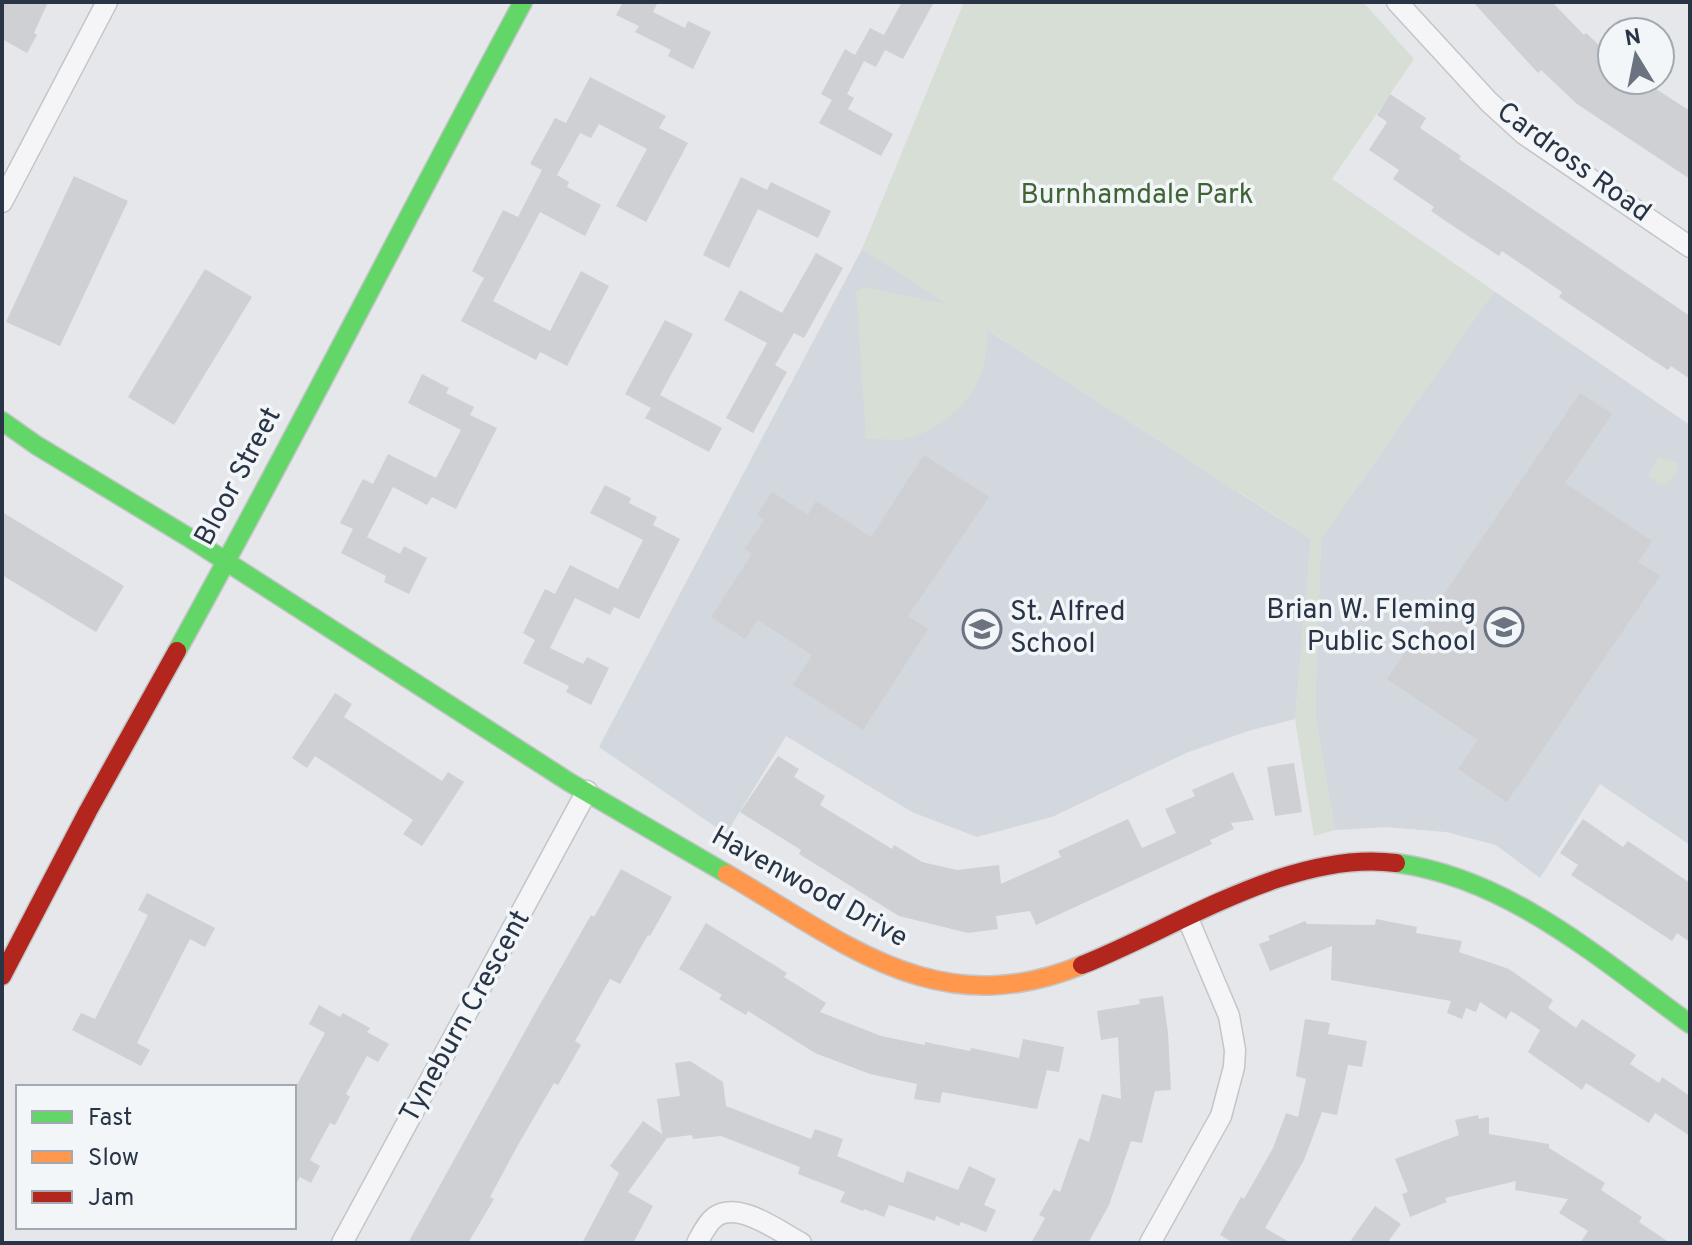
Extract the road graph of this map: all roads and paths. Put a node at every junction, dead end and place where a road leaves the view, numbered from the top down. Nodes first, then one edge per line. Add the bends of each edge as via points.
1 (107, 2) edge
2 (523, 2) edge
3 (1397, 2) edge
4 (2, 202) edge
5 (1690, 247) edge
6 (2, 421) edge
7 (227, 561) junction
8 (587, 791) junction
9 (1188, 919) junction
10 (2, 976) edge
11 (1690, 1024) edge
12 (342, 1243) edge
13 (697, 1243) edge
14 (801, 1243) edge
15 (1150, 1243) edge

1 - 4 street
2 - 7 street, Bloor Street
3 - 5 street, Cardross Road via 1524,134
6 - 7 street, Havenwood Drive
7 - 8 street, Havenwood Drive
7 - 10 street, Bloor Street
8 - 9 street, Havenwood Drive via 881,964 915,978 1011,986 1076,969
8 - 12 street, Tyneburn Crescent
9 - 11 street, Havenwood Drive via 1275,879 1307,871 1365,861 1424,866 1462,877 1526,910
9 - 15 street via 1229,1016 1234,1067 1221,1116
13 - 14 street via 712,1220 731,1211

